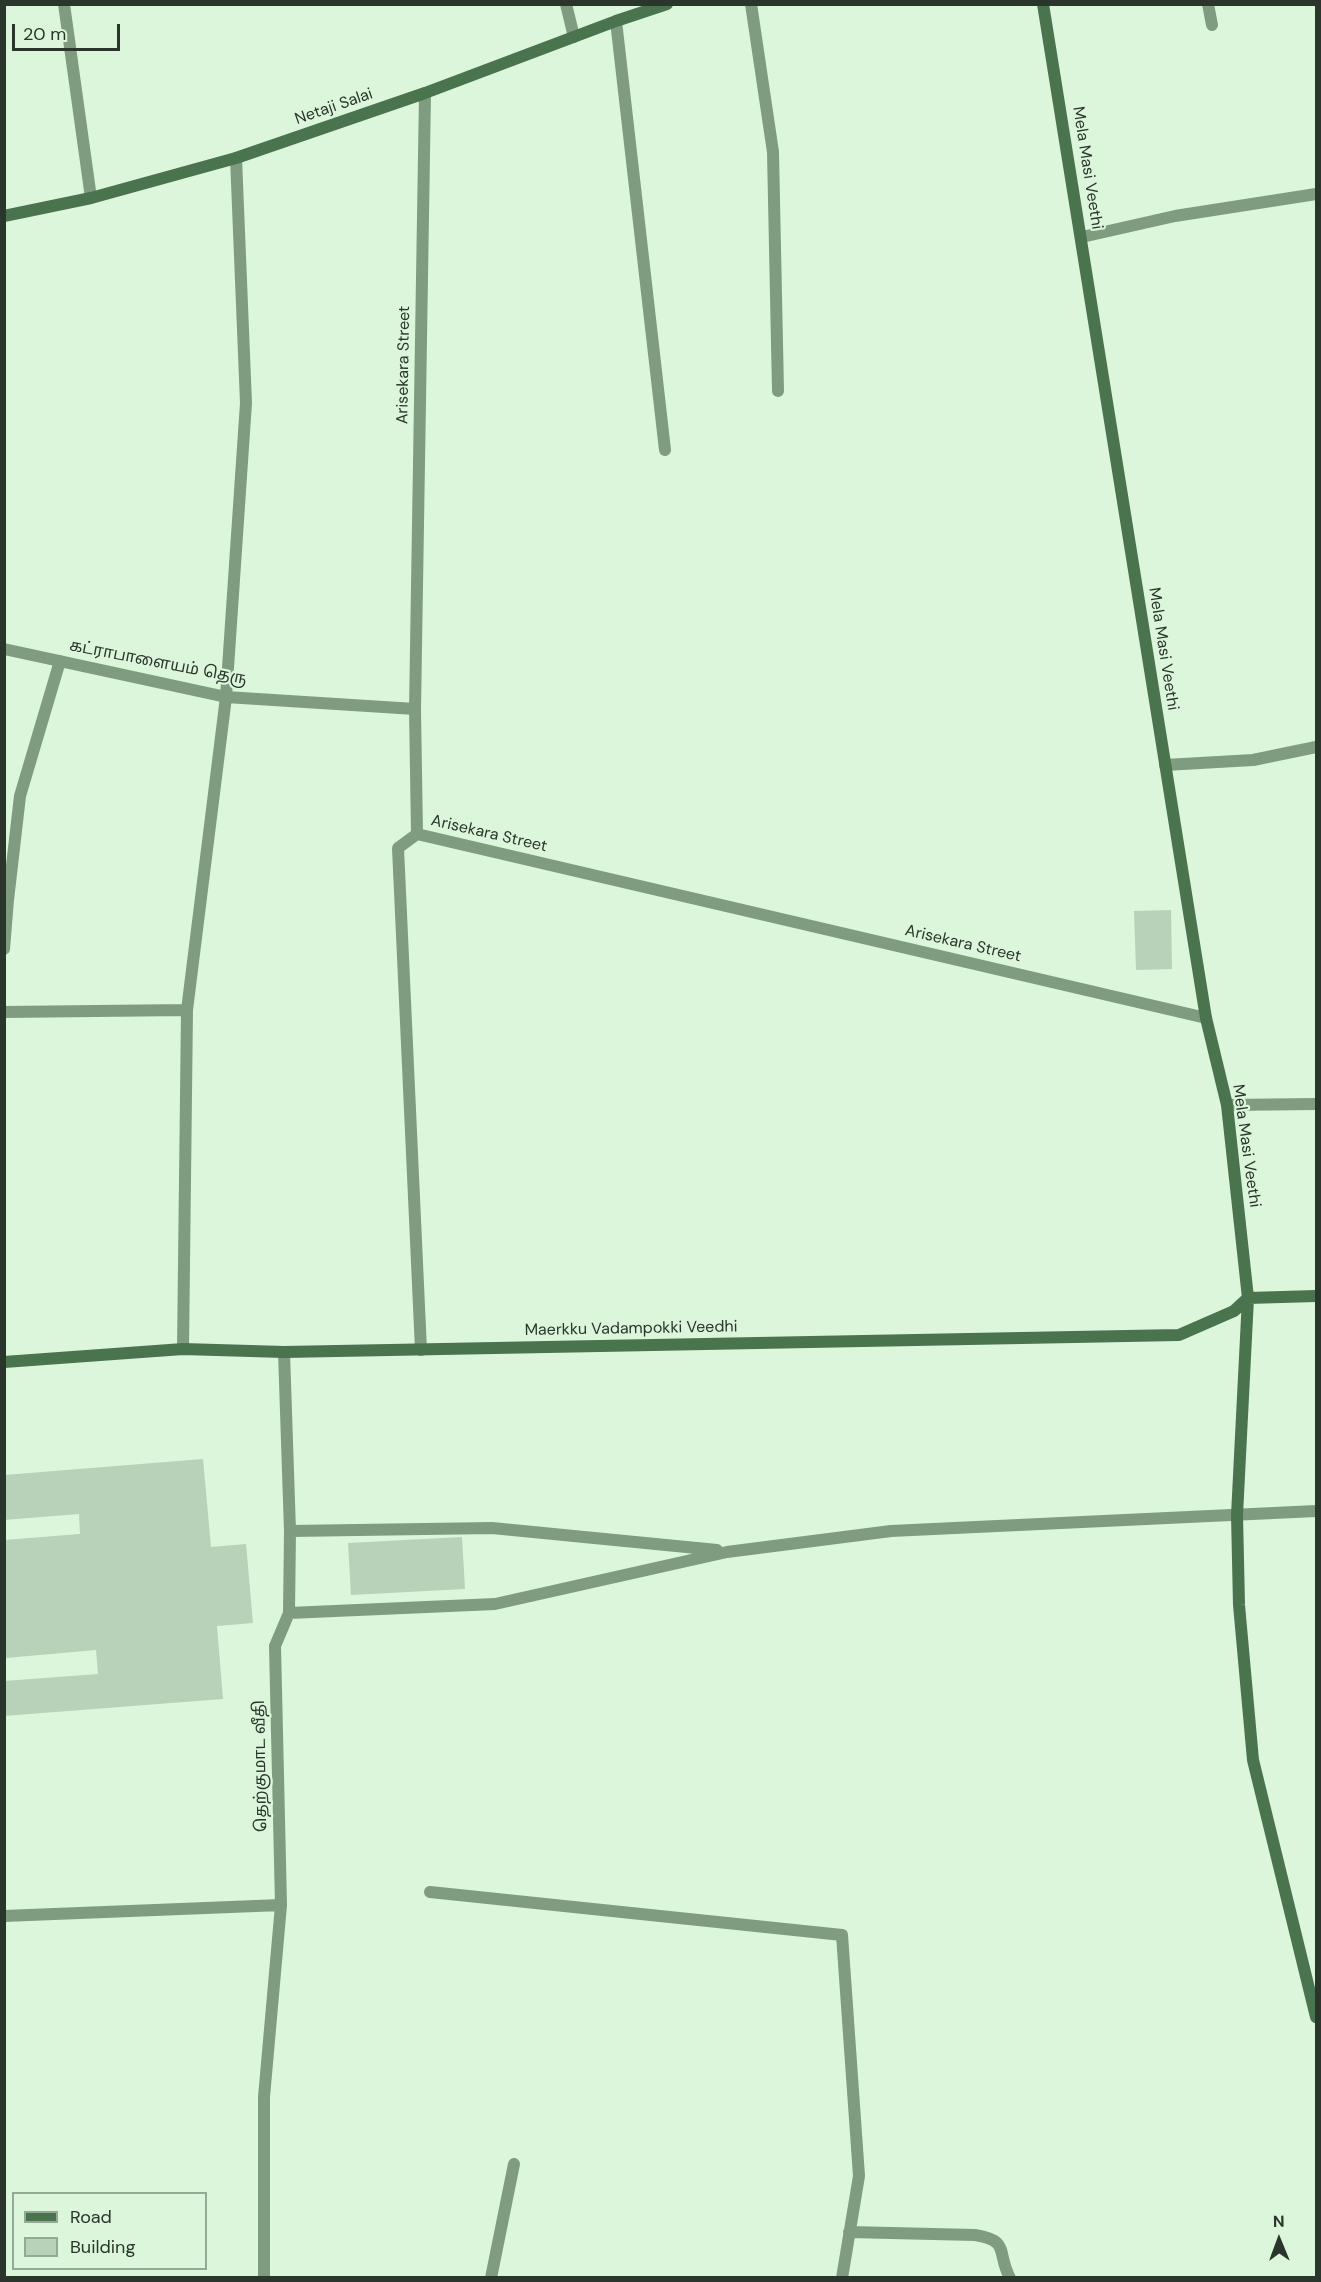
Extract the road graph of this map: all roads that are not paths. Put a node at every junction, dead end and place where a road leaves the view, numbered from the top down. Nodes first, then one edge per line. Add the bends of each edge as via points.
1 (64, 4) edge
2 (566, 4) edge
3 (667, 4) edge
4 (751, 4) edge
5 (1043, 4) edge
6 (1208, 4) edge
7 (616, 21) junction
8 (1212, 25) dead end
9 (574, 37) junction
10 (425, 93) junction
11 (236, 158) junction
12 (1317, 194) edge
13 (91, 198) junction
14 (4, 216) edge
15 (1082, 237) junction
16 (778, 391) dead end
17 (664, 450) dead end
18 (4, 649) edge
19 (60, 661) junction
20 (226, 697) junction
21 (415, 709) junction
22 (1317, 747) edge
23 (1165, 765) junction
24 (417, 834) junction
25 (4, 949) edge
26 (187, 1010) junction
27 (4, 1012) edge
28 (1206, 1018) junction
29 (1317, 1104) edge
30 (1227, 1105) junction
31 (1317, 1296) edge
32 (1248, 1298) junction
33 (183, 1348) junction
34 (421, 1350) junction
35 (284, 1352) junction
36 (4, 1362) edge
37 (1317, 1511) edge
38 (1237, 1515) junction
39 (290, 1531) junction
40 (728, 1552) junction
41 (289, 1613) junction
42 (430, 1892) dead end
43 (281, 1905) junction
44 (4, 1916) edge
45 (1317, 2017) edge
46 (514, 2164) dead end
47 (849, 2232) junction
48 (264, 2277) edge
49 (490, 2277) edge
50 (842, 2277) edge
51 (1010, 2277) edge

1 - 13 street
2 - 9 street
3 - 7 main road, Netaji Salai
4 - 16 street via 773,152
5 - 15 main road, Mela Masi Veethi
6 - 8 street
7 - 9 main road, Netaji Salai
7 - 17 street
9 - 10 main road, Netaji Salai
10 - 11 main road, Netaji Salai
10 - 21 street, Arisekara Street
11 - 13 main road, Netaji Salai
11 - 20 street via 246,403
12 - 15 street via 1175,216
13 - 14 main road, Netaji Salai
15 - 23 main road, Mela Masi Veethi
18 - 19 street, கட்ராபாளையம் தெரு
19 - 20 street, கட்ராபாளையம் தெரு
19 - 25 street via 20,796
20 - 21 street, கட்ராபாளையம் தெரு
20 - 26 street
21 - 24 street, Arisekara Street
22 - 23 street via 1253,760
23 - 28 main road, Mela Masi Veethi
24 - 28 street, Arisekara Street
24 - 34 street via 398,848
26 - 27 street
26 - 33 street
28 - 30 main road, Mela Masi Veethi
29 - 30 street
30 - 32 main road, Mela Masi Veethi
31 - 32 main road
32 - 34 main road, Maerkku Vadampokki Veedhi via 1234,1311 1179,1335
32 - 38 main road, Mela Masi Veethi
33 - 35 main road, Maerkku Vadampokki Veedhi
33 - 36 main road, Maerkku Vadampokki Veedhi
34 - 35 main road, Maerkku Vadampokki Veedhi
35 - 39 street, தெற்குமாட வீதி
37 - 38 street
38 - 40 street via 891,1531
38 - 45 main road, Mela Masi Veethi via 1239,1605 1253,1760
39 - 40 street via 492,1528
39 - 41 street, தெற்குமாட வீதி
40 - 41 street via 495,1604
41 - 43 street, தெற்குமாட வீதி via 275,1646
42 - 47 street via 842,1935 859,2176
43 - 44 street
43 - 48 street, தெற்குமாட வீதி via 264,2097
46 - 49 street
47 - 50 street
47 - 51 street via 993,2238 999,2243

